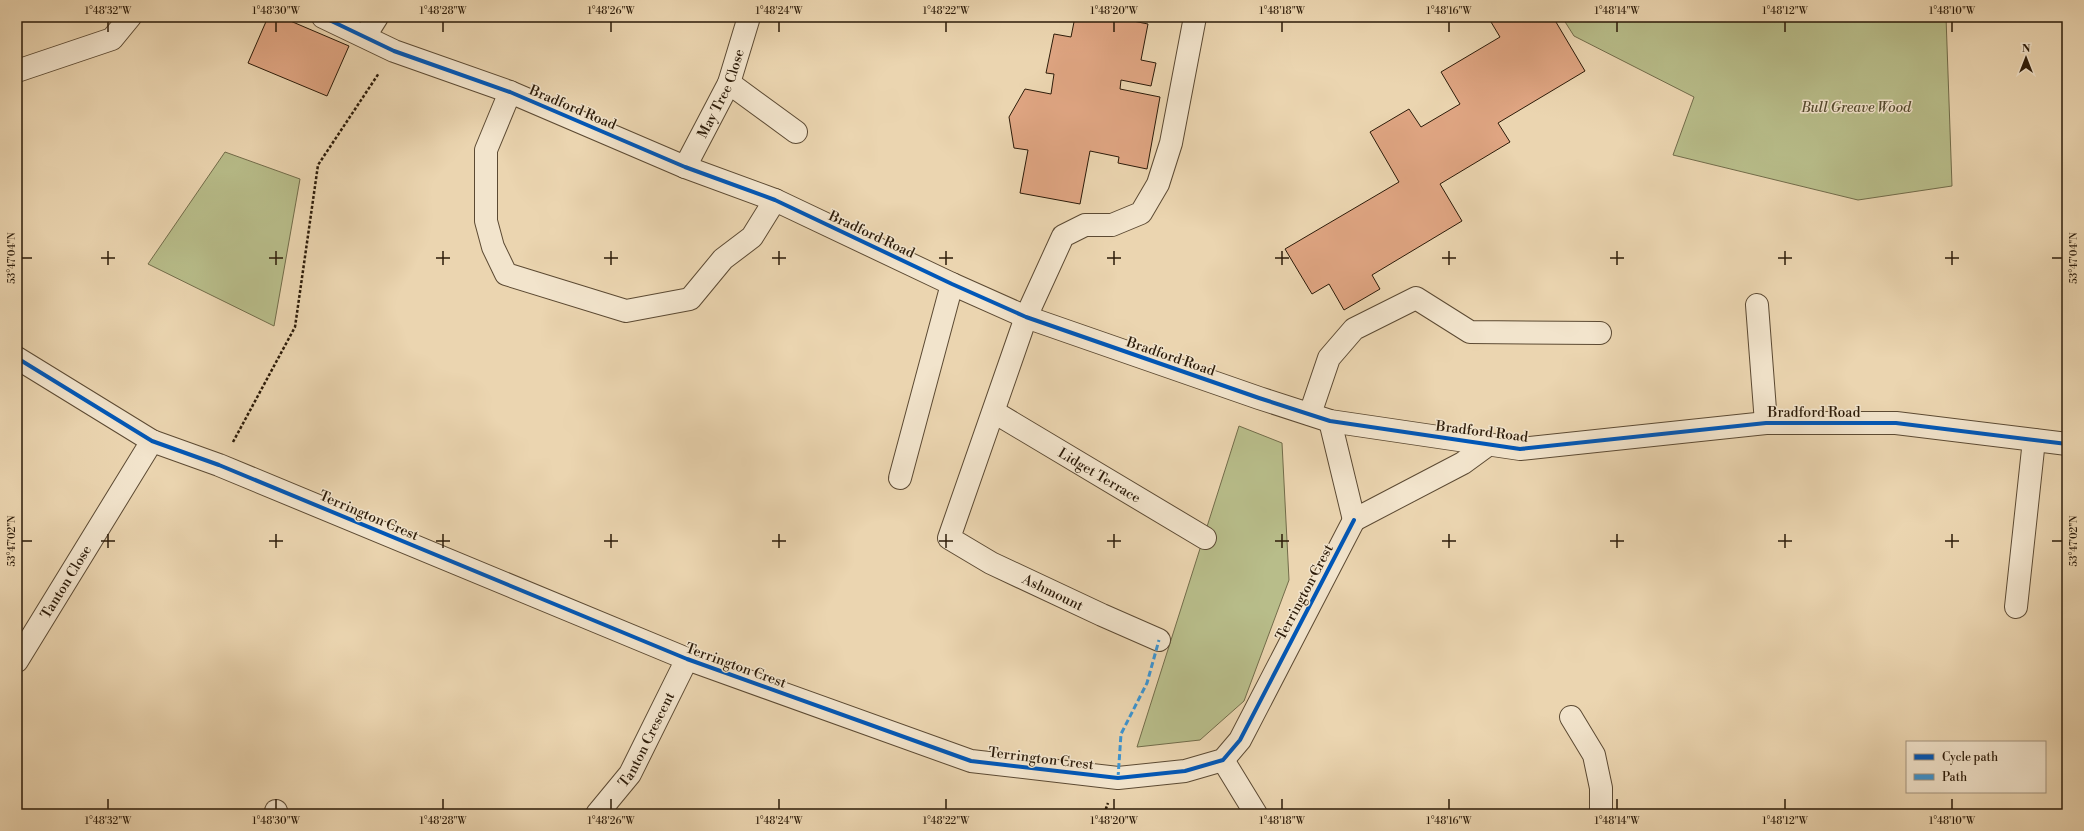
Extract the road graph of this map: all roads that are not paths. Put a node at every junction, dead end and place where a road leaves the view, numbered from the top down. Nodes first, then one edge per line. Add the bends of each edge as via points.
1 (130, 17) edge
2 (323, 17) edge
3 (377, 17) edge
4 (749, 17) edge
5 (1195, 17) edge
6 (365, 36) junction
7 (17, 71) edge
8 (729, 83) junction
9 (510, 92) junction
10 (796, 132) dead end
11 (685, 167) junction
12 (775, 200) junction
13 (952, 284) junction
14 (1757, 305) dead end
15 (1026, 316) junction
16 (1600, 333) dead end
17 (17, 358) edge
18 (994, 412) junction
19 (1320, 417) junction
20 (1766, 423) junction
21 (2034, 440) junction
22 (152, 441) junction
23 (1489, 444) junction
24 (2067, 444) edge
25 (900, 478) dead end
26 (1354, 520) junction
27 (1205, 538) dead end
28 (2016, 606) dead end
29 (1159, 640) dead end
30 (687, 659) junction
31 (17, 661) edge
32 (1571, 717) dead end
33 (1223, 760) junction
34 (597, 814) edge
35 (1256, 814) edge
36 (1601, 814) edge

1 - 7 street via 112,39
2 - 6 street, Bradford Road
3 - 6 street
4 - 8 street, May Tree Close
5 - 15 street via 1171,143 1158,184 1140,213 1112,225 1085,225 1063,236
6 - 9 street, Bradford Road via 394,51
8 - 10 street
8 - 11 street, May Tree Close
9 - 11 street, Bradford Road
9 - 12 street, Bradford Road via 486,150 486,221 493,247 506,274 626,311 690,299 723,260 752,237
11 - 12 street, Bradford Road
12 - 13 street, Bradford Road
13 - 15 street, Bradford Road
13 - 25 street
14 - 20 street
15 - 18 street
15 - 19 street, Bradford Road via 1258,398
16 - 19 street via 1470,332 1416,298 1354,329 1329,358
17 - 22 street, Terrington Crest
18 - 27 street, Lidget Terrace
18 - 29 street, Ashmount via 950,538 991,563
19 - 23 street, Bradford Road
19 - 26 street
20 - 21 street, Bradford Road via 1896,423
20 - 23 street, Bradford Road via 1520,449
21 - 24 street, Bradford Road
21 - 28 street
22 - 30 street, Terrington Crest via 219,465
22 - 31 street, Tanton Close
23 - 26 street via 1463,463
26 - 33 street, Terrington Crest via 1240,740
30 - 33 street, Terrington Crest via 971,761 1118,778 1186,771
30 - 34 street, Tanton Crescent via 630,774
32 - 36 street via 1594,755 1601,788
33 - 35 street

